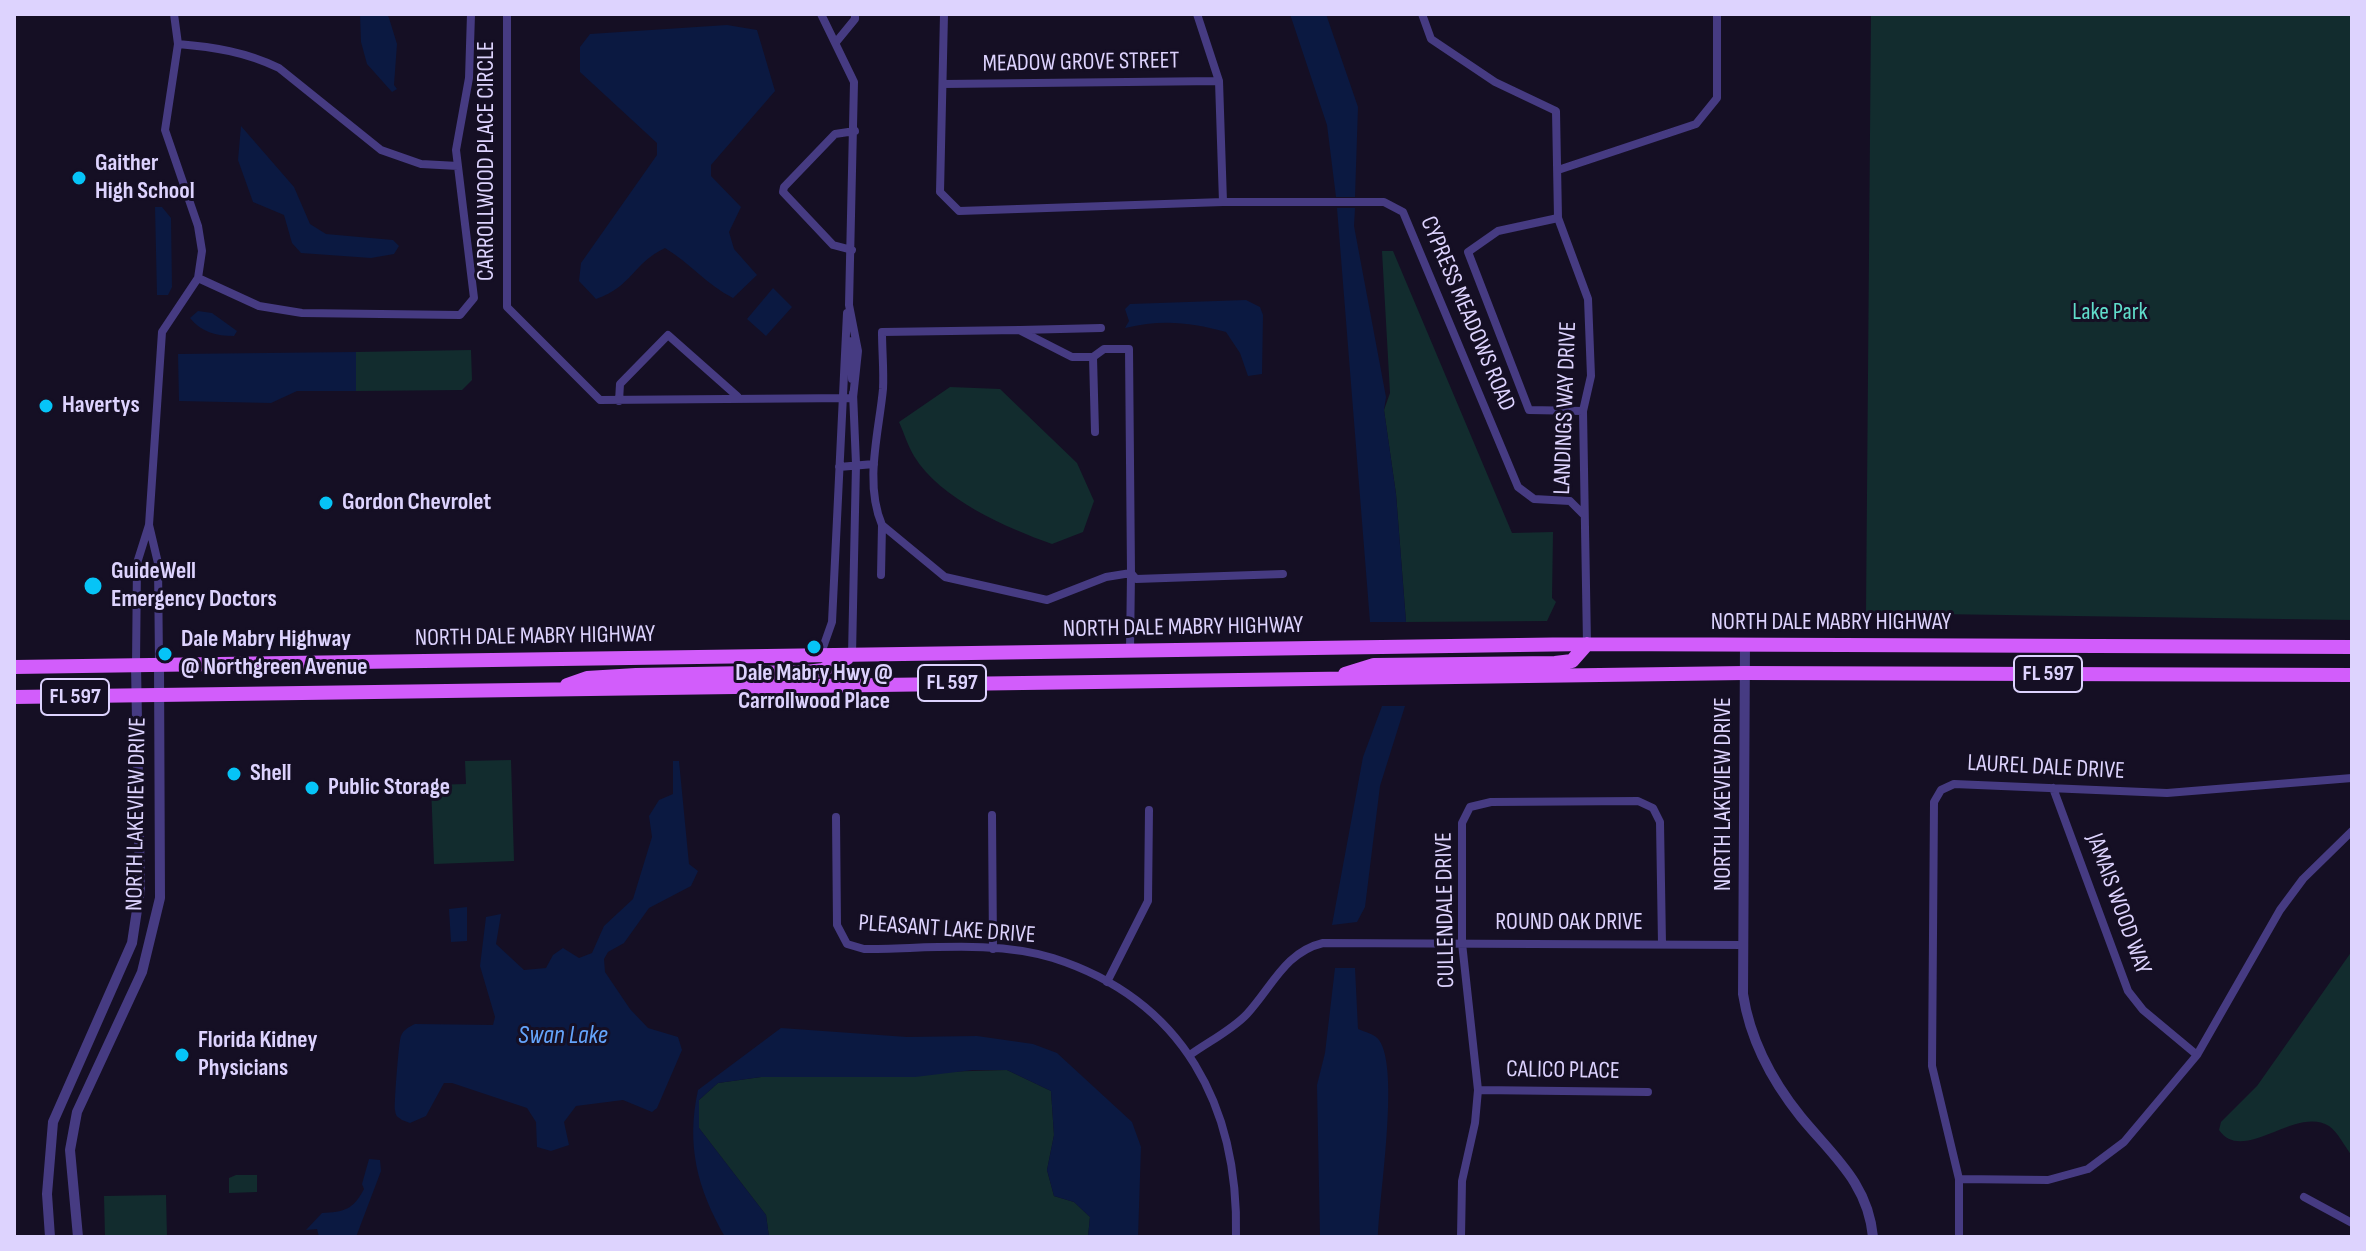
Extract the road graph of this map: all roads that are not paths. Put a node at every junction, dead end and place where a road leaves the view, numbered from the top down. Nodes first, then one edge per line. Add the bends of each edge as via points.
1 (174, 14) edge
2 (471, 14) edge
3 (507, 14) edge
4 (821, 14) edge
5 (855, 14) edge
6 (944, 14) edge
7 (1197, 14) edge
8 (1422, 14) edge
9 (1717, 14) edge
10 (837, 41) junction
11 (178, 44) junction
12 (1219, 81) junction
13 (943, 84) junction
14 (855, 131) junction
15 (458, 166) junction
16 (1558, 170) junction
17 (1223, 202) junction
18 (1558, 218) junction
19 (852, 250) junction
20 (198, 278) junction
21 (849, 305) junction
22 (1101, 328) dead end
23 (1019, 330) junction
24 (1093, 357) junction
25 (738, 397) junction
26 (842, 398) junction
27 (853, 398) junction
28 (619, 401) junction
29 (1583, 411) junction
30 (1095, 432) dead end
31 (856, 464) junction
32 (874, 464) junction
33 (839, 467) junction
34 (1583, 514) junction
35 (149, 525) junction
36 (882, 525) junction
37 (836, 553) junction
38 (854, 553) junction
39 (1131, 573) junction
40 (1283, 574) dead end
41 (881, 575) dead end
42 (1587, 644) junction
43 (1745, 644) junction
44 (2352, 647) edge
45 (1130, 651) junction
46 (820, 656) junction
47 (852, 656) junction
48 (159, 664) junction
49 (136, 665) junction
50 (14, 667) edge
51 (1744, 673) junction
52 (2352, 675) edge
53 (1331, 679) junction
54 (552, 690) junction
55 (14, 697) edge
56 (135, 697) junction
57 (160, 697) junction
58 (2352, 778) edge
59 (2053, 788) junction
60 (1149, 810) dead end
61 (992, 815) dead end
62 (836, 817) dead end
63 (2352, 831) edge
64 (1462, 943) junction
65 (1662, 944) junction
66 (1743, 945) junction
67 (993, 949) junction
68 (1107, 982) junction
69 (1190, 1055) junction
70 (2197, 1055) junction
71 (1478, 1090) junction
72 (1648, 1092) dead end
73 (70, 1170) junction
74 (49, 1175) junction
75 (1959, 1179) junction
76 (2304, 1197) dead end
77 (2352, 1223) edge
78 (50, 1237) edge
79 (78, 1237) edge
80 (1236, 1237) edge
81 (1461, 1237) edge
82 (1873, 1237) edge
83 (1959, 1237) edge

1 - 11 street
2 - 15 street
3 - 28 street, CARROLLWOOD PLACE CIRCLE via 507,307 600,400
4 - 10 street
5 - 10 street
6 - 13 street, CYPRESS MEADOWS ROAD
7 - 12 street
8 - 16 street, LANDINGS WAY DRIVE via 1431,39 1495,82 1556,111
9 - 16 street via 1717,98 1696,124
10 - 14 street via 854,82
11 - 15 street via 222,47 261,59 381,150 421,164
11 - 20 street via 165,130 201,239
12 - 13 street, MEADOW GROVE STREET
12 - 17 street
13 - 17 street, CYPRESS MEADOWS ROAD via 940,192 959,211
14 - 19 street
14 - 19 street via 835,134 783,192 833,245
15 - 20 street via 474,298 460,315 302,313 259,306
16 - 18 street, LANDINGS WAY DRIVE
17 - 34 street, CYPRESS MEADOWS ROAD via 1384,202 1403,212 1518,487 1534,499 1570,501
18 - 29 street, LANDINGS WAY DRIVE via 1588,299 1591,376
18 - 29 street via 1498,231 1468,252 1529,410
19 - 21 street
20 - 35 street via 162,332
21 - 26 street
21 - 27 street via 858,351
22 - 23 street
23 - 24 street via 1072,357
23 - 32 street via 882,332 883,385
24 - 30 street
24 - 39 street via 1104,349 1129,349
25 - 26 street, CARROLLWOOD PLACE CIRCLE
25 - 28 street, CARROLLWOOD PLACE CIRCLE
25 - 28 street via 668,335 620,384
26 - 27 street, CARROLLWOOD PLACE CIRCLE
26 - 33 street
27 - 31 street
29 - 34 street, LANDINGS WAY DRIVE
31 - 32 street
31 - 33 street
31 - 38 street
32 - 36 street via 875,509
33 - 37 street
34 - 42 street, LANDINGS WAY DRIVE
35 - 48 street via 158,563
35 - 49 street via 137,563
36 - 39 street via 945,577 1047,600
36 - 41 street
37 - 38 street
37 - 46 street via 832,622
38 - 47 street
39 - 40 street via 1136,579
39 - 45 street
42 - 43 main road, NORTH DALE MABRY HIGHWAY / FL 597
42 - 45 main road, NORTH DALE MABRY HIGHWAY / FL 597
42 - 53 main road via 1572,661 1374,665
43 - 44 main road, NORTH DALE MABRY HIGHWAY / FL 597
43 - 51 street, NORTH LAKEVIEW DRIVE
45 - 47 main road, NORTH DALE MABRY HIGHWAY / FL 597
46 - 47 main road, NORTH DALE MABRY HIGHWAY / FL 597
46 - 48 main road, NORTH DALE MABRY HIGHWAY / FL 597
47 - 54 main road via 806,672 587,678
48 - 49 main road, NORTH DALE MABRY HIGHWAY / FL 597
48 - 57 street, NORTH LAKEVIEW DRIVE
49 - 50 main road, NORTH DALE MABRY HIGHWAY / FL 597
49 - 56 street, NORTH LAKEVIEW DRIVE
51 - 52 main road, NORTH DALE MABRY HIGHWAY / FL 597
51 - 53 main road, NORTH DALE MABRY HIGHWAY / FL 597
51 - 66 street, NORTH LAKEVIEW DRIVE
53 - 54 main road, NORTH DALE MABRY HIGHWAY / FL 597
54 - 57 main road, NORTH DALE MABRY HIGHWAY / FL 597
55 - 56 main road, NORTH DALE MABRY HIGHWAY / FL 597
56 - 57 main road, NORTH DALE MABRY HIGHWAY / FL 597
56 - 74 street, NORTH LAKEVIEW DRIVE via 140,890 132,943 53,1122
57 - 73 street, NORTH LAKEVIEW DRIVE via 160,898 142,972 77,1112
58 - 59 street, LAUREL DALE DRIVE via 2167,793
59 - 70 street, JAMAIS WOOD WAY via 2128,991
59 - 75 street, LAUREL DALE DRIVE via 1954,784 1941,790 1934,802 1932,1066
60 - 68 street via 1148,901
61 - 67 street
62 - 67 street, PLEASANT LAKE DRIVE via 837,925 847,944 864,949
63 - 70 street via 2280,910
64 - 65 street, ROUND OAK DRIVE
64 - 65 street, CULLENDALE DRIVE via 1462,823 1470,807 1491,802 1638,801 1653,808 1660,822
64 - 69 street, ROUND OAK DRIVE via 1307,947 1289,960 1245,1017
64 - 71 street, CULLENDALE DRIVE
65 - 66 street, ROUND OAK DRIVE
66 - 82 street, NORTH LAKEVIEW DRIVE via 1743,994 1758,1050 1799,1115 1849,1170 1861,1190
67 - 68 street, PLEASANT LAKE DRIVE via 1052,958
68 - 69 street, PLEASANT LAKE DRIVE via 1154,1015
69 - 80 street, PLEASANT LAKE DRIVE via 1227,1134
70 - 75 street via 2124,1142 2088,1169 2048,1180
71 - 72 street, CALICO PLACE
71 - 81 street, CULLENDALE DRIVE via 1462,1181
73 - 74 street
73 - 79 street, NORTH LAKEVIEW DRIVE
74 - 78 street, NORTH LAKEVIEW DRIVE
75 - 83 street, LAUREL DALE DRIVE
76 - 77 street

